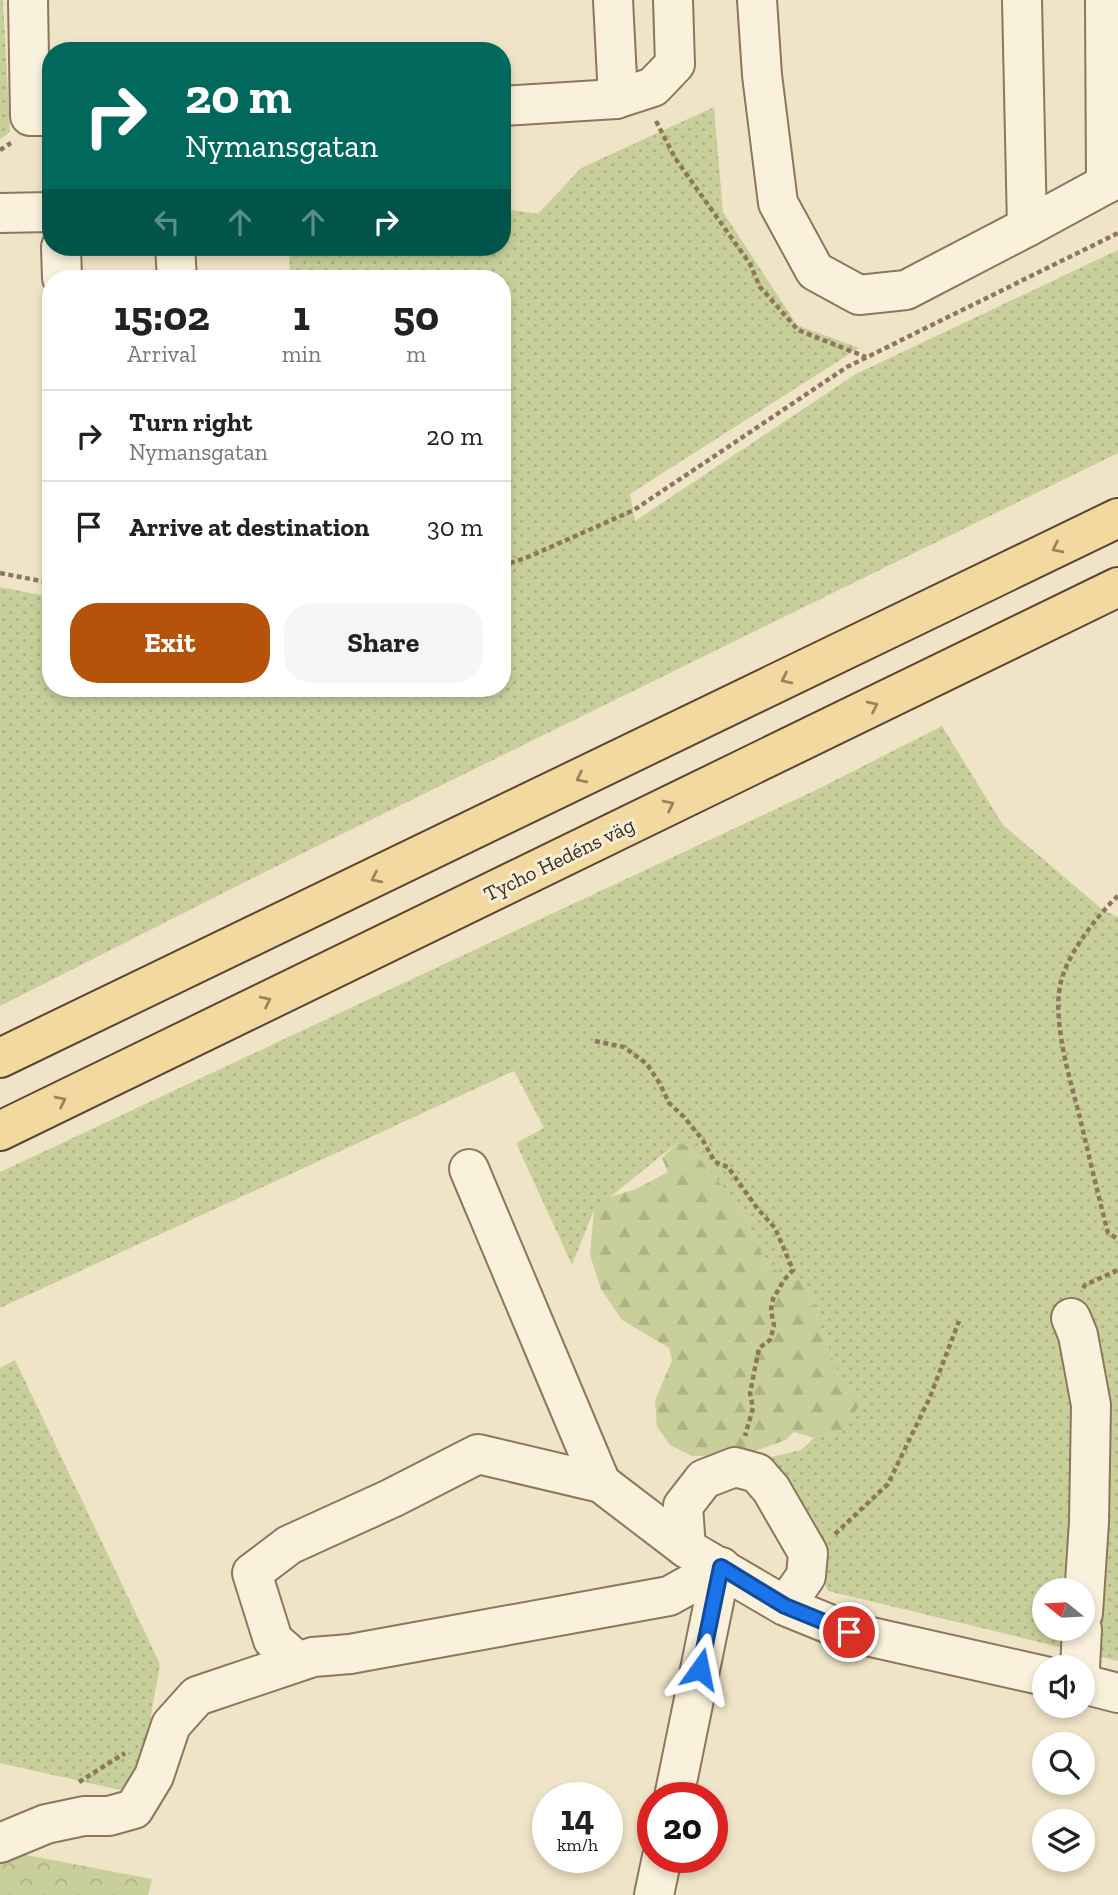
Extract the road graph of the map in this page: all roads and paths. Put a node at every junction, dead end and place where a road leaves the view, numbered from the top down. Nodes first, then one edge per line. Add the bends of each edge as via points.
1 (28, 0) edge
2 (613, 0) edge
3 (673, 0) edge
4 (757, 0) edge
5 (1022, 0) edge
6 (1105, 0) edge
7 (629, 95) junction
8 (511, 105) edge
9 (42, 116) edge
10 (1112, 182) edge
11 (1027, 227) junction
12 (1118, 233) edge
13 (867, 358) junction
14 (1118, 518) edge
15 (511, 563) edge
16 (0, 573) edge
17 (42, 581) edge
18 (1118, 587) edge
19 (1118, 896) edge
20 (594, 1041) dead end
21 (0, 1058) edge
22 (0, 1131) edge
23 (469, 1169) dead end
24 (1118, 1239) edge
25 (1071, 1318) dead end
26 (960, 1321) dead end
27 (735, 1466) junction
28 (601, 1483) junction
29 (686, 1548) junction
30 (808, 1553) junction
31 (721, 1567) junction
32 (1085, 1578) edge
33 (785, 1606) junction
34 (297, 1661) junction
35 (1032, 1672) edge
36 (1095, 1687) edge
37 (1118, 1693) edge
38 (677, 1782) edge
39 (0, 1843) edge
40 (659, 1873) edge
41 (654, 1895) edge

1 - 9 street via 30,116
2 - 7 street via 617,78
3 - 7 street via 675,64 653,87
4 - 11 street via 778,203 815,271 859,295 905,290
5 - 11 street
6 - 10 street
7 - 8 street
7 - 13 path via 750,264 760,287 798,330
10 - 11 street
12 - 13 path
13 - 15 path via 634,510
14 -> 21 main road
16 - 17 path
22 -> 18 main road, Tycho Hedéns väg
19 - 24 path via 1079,945 1063,975 1058,1003 1065,1059 1108,1233
20 - 27 path via 624,1046 647,1064 669,1103 702,1139 715,1162 727,1167 775,1228 793,1270 773,1298 774,1326 770,1340 759,1348 750,1393 753,1408
23 - 28 street
25 - 32 street via 1091,1405
26 - 30 path via 888,1484 831,1538
27 - 29 street via 704,1479 683,1506
27 - 30 street via 757,1473 771,1489
28 - 29 street
28 - 34 street via 478,1454 289,1545 252,1573 273,1640
29 - 31 street
30 - 33 street via 806,1576
31 - 33 street
31 - 34 street via 669,1596
31 - 38 street
33 - 35 street via 849,1632
34 - 39 street via 197,1696 171,1725 154,1776 134,1809 46,1824
36 - 37 street
40 - 41 street

